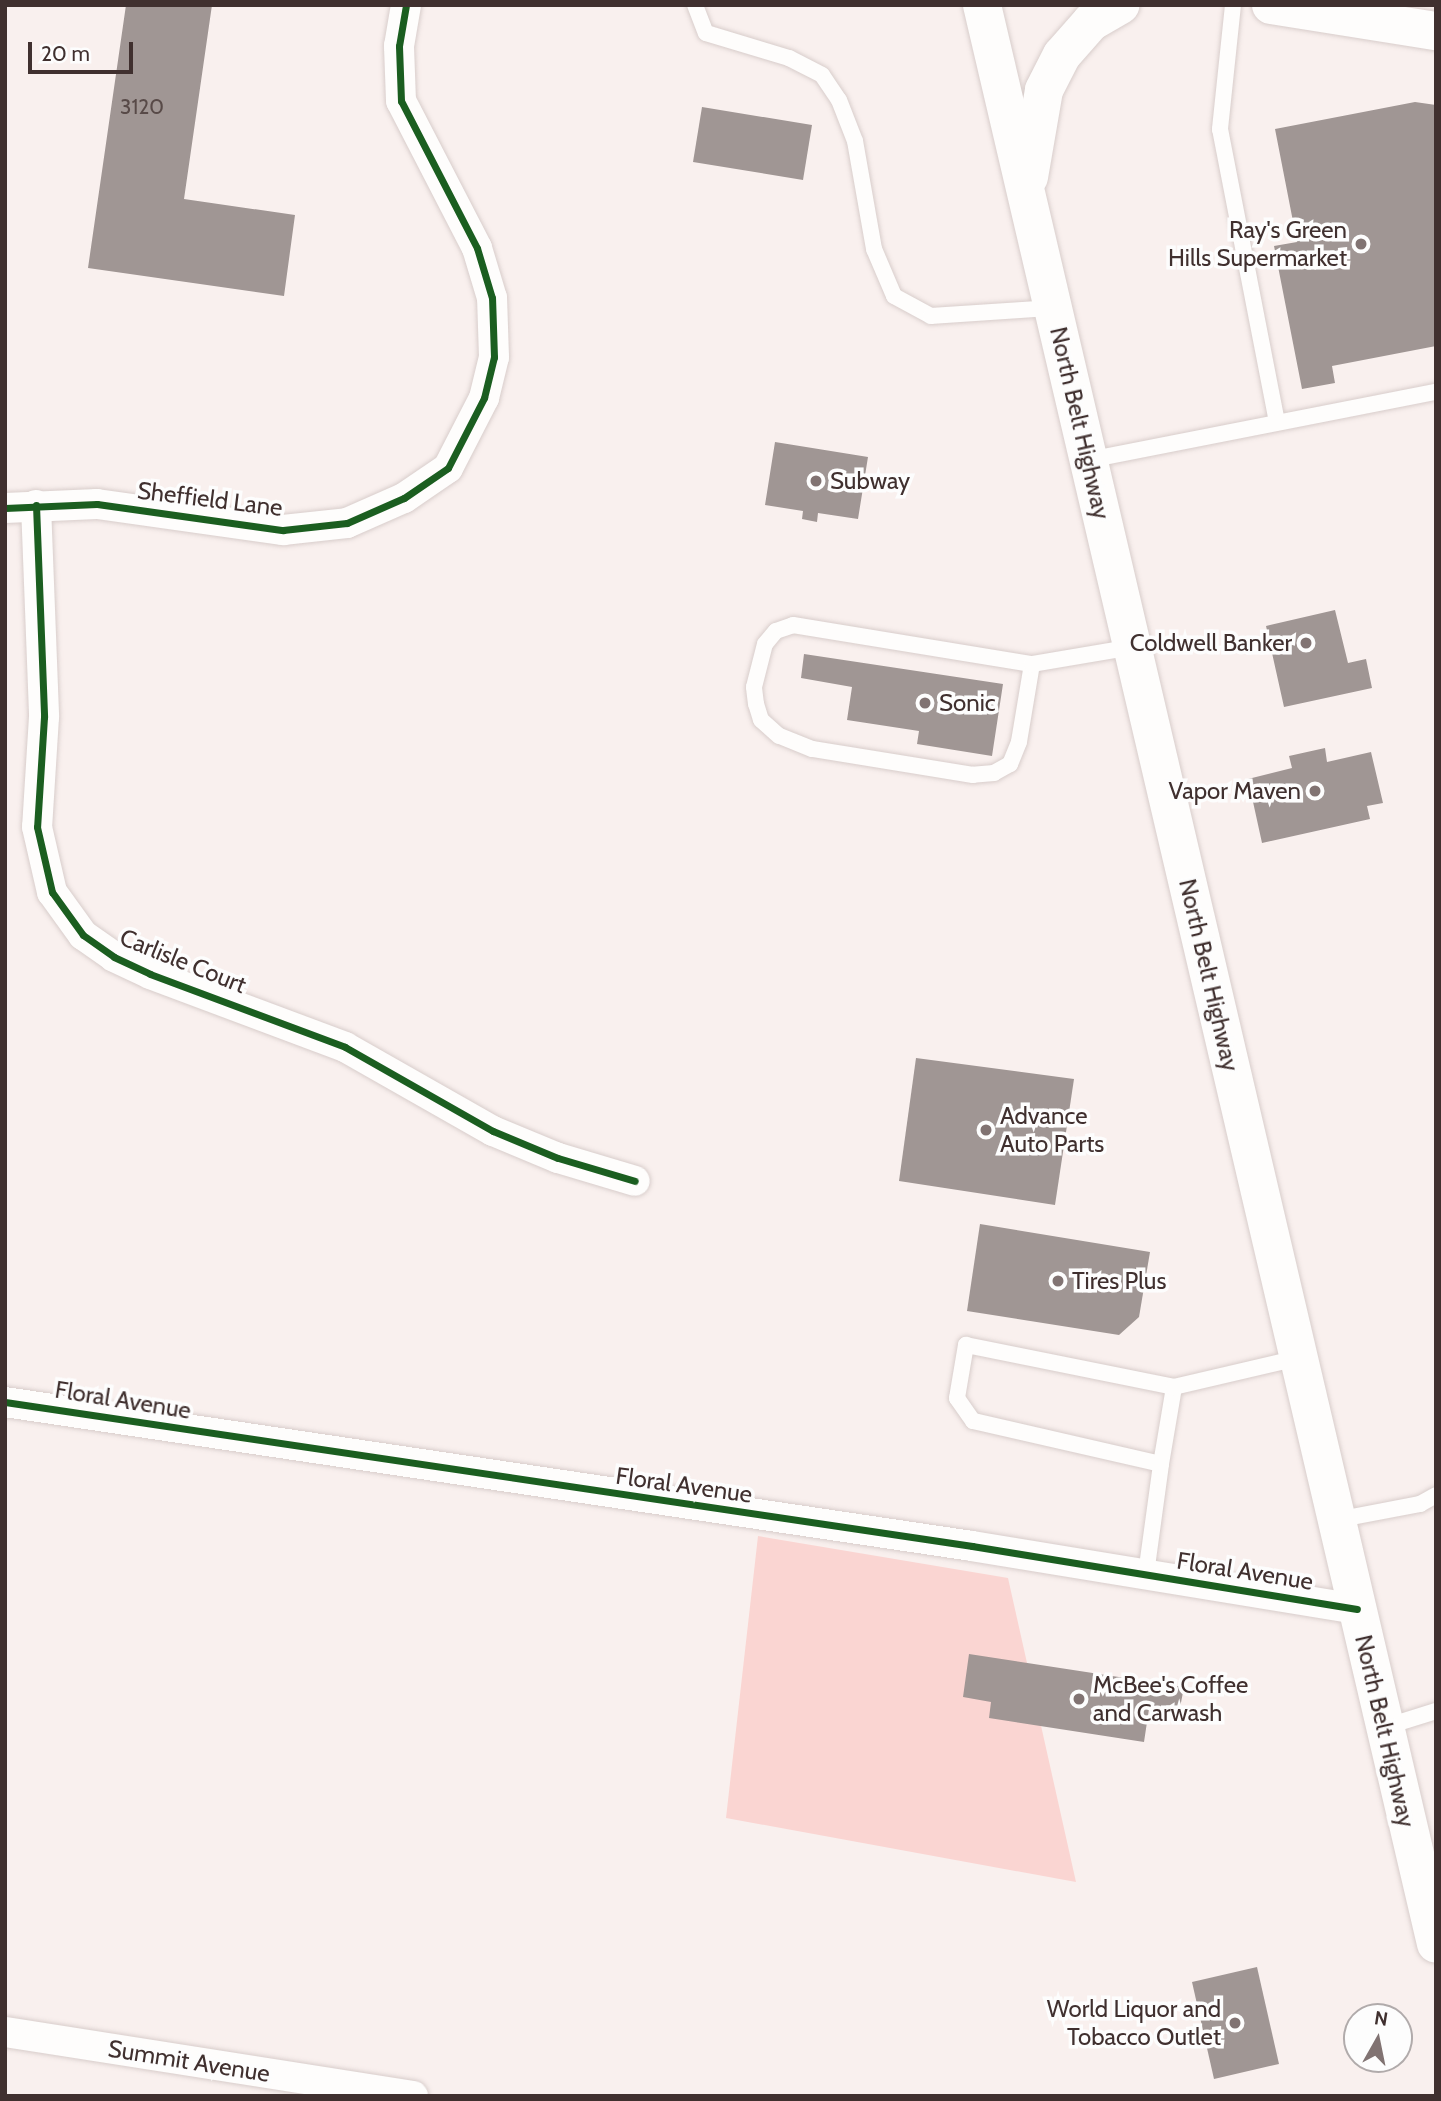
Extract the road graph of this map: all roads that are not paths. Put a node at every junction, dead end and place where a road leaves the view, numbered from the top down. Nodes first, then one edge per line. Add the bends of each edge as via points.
1 (406, 5) edge
2 (695, 5) edge
3 (982, 5) edge
4 (1121, 5) edge
5 (1233, 5) edge
6 (1270, 5) edge
7 (1379, 14) edge
8 (1436, 31) edge
9 (1026, 192) junction
10 (1053, 308) junction
11 (1436, 392) edge
12 (1277, 423) junction
13 (1088, 460) junction
14 (36, 505) junction
15 (5, 508) edge
16 (1132, 646) junction
17 (1032, 664) junction
18 (635, 1181) dead end
19 (1298, 1358) junction
20 (1174, 1387) junction
21 (5, 1402) edge
22 (1161, 1464) junction
23 (1436, 1495) edge
24 (1336, 1520) junction
25 (1146, 1574) junction
26 (1357, 1609) junction
27 (1436, 1711) edge
28 (1385, 1727) junction
29 (1436, 1944) edge
30 (5, 2032) edge
31 (372, 2093) edge
32 (413, 2096) edge

1 - 14 street, Sheffield Lane via 399,46 401,101 477,248 492,298 494,357 484,398 448,468 404,498 347,523 283,530 97,505
2 - 10 lane via 706,33 789,58 822,75 839,100 855,141 874,249 894,296 931,316
3 - 9 main road, North Belt Highway
4 - 9 main road via 1091,22 1062,55 1050,79
5 - 12 lane via 1220,129
6 - 7 main road
7 - 8 main road
9 - 10 main road, North Belt Highway
10 - 13 main road, North Belt Highway
11 - 12 lane
12 - 13 lane
13 - 16 main road, North Belt Highway
14 - 15 street, Sheffield Lane
14 - 18 street, Carlisle Court via 44,717 37,827 52,892 83,935 150,974 345,1047 493,1131 570,1162
16 - 17 lane
16 - 19 main road, North Belt Highway
17 - 17 lane via 793,625 776,631 765,645 754,687 761,720 779,736 812,749 973,775 994,773 1010,764 1019,742
19 - 20 lane
19 - 24 main road, North Belt Highway
20 - 22 lane
20 - 22 lane via 966,1345 957,1398 973,1421
21 - 25 street, Floral Avenue
22 - 25 lane
23 - 24 lane via 1420,1504
24 - 26 main road, North Belt Highway
25 - 26 street, Floral Avenue
26 - 28 main road, North Belt Highway
27 - 28 lane
28 - 29 main road, North Belt Highway
30 - 31 street, Summit Avenue
31 - 32 street, Summit Avenue

